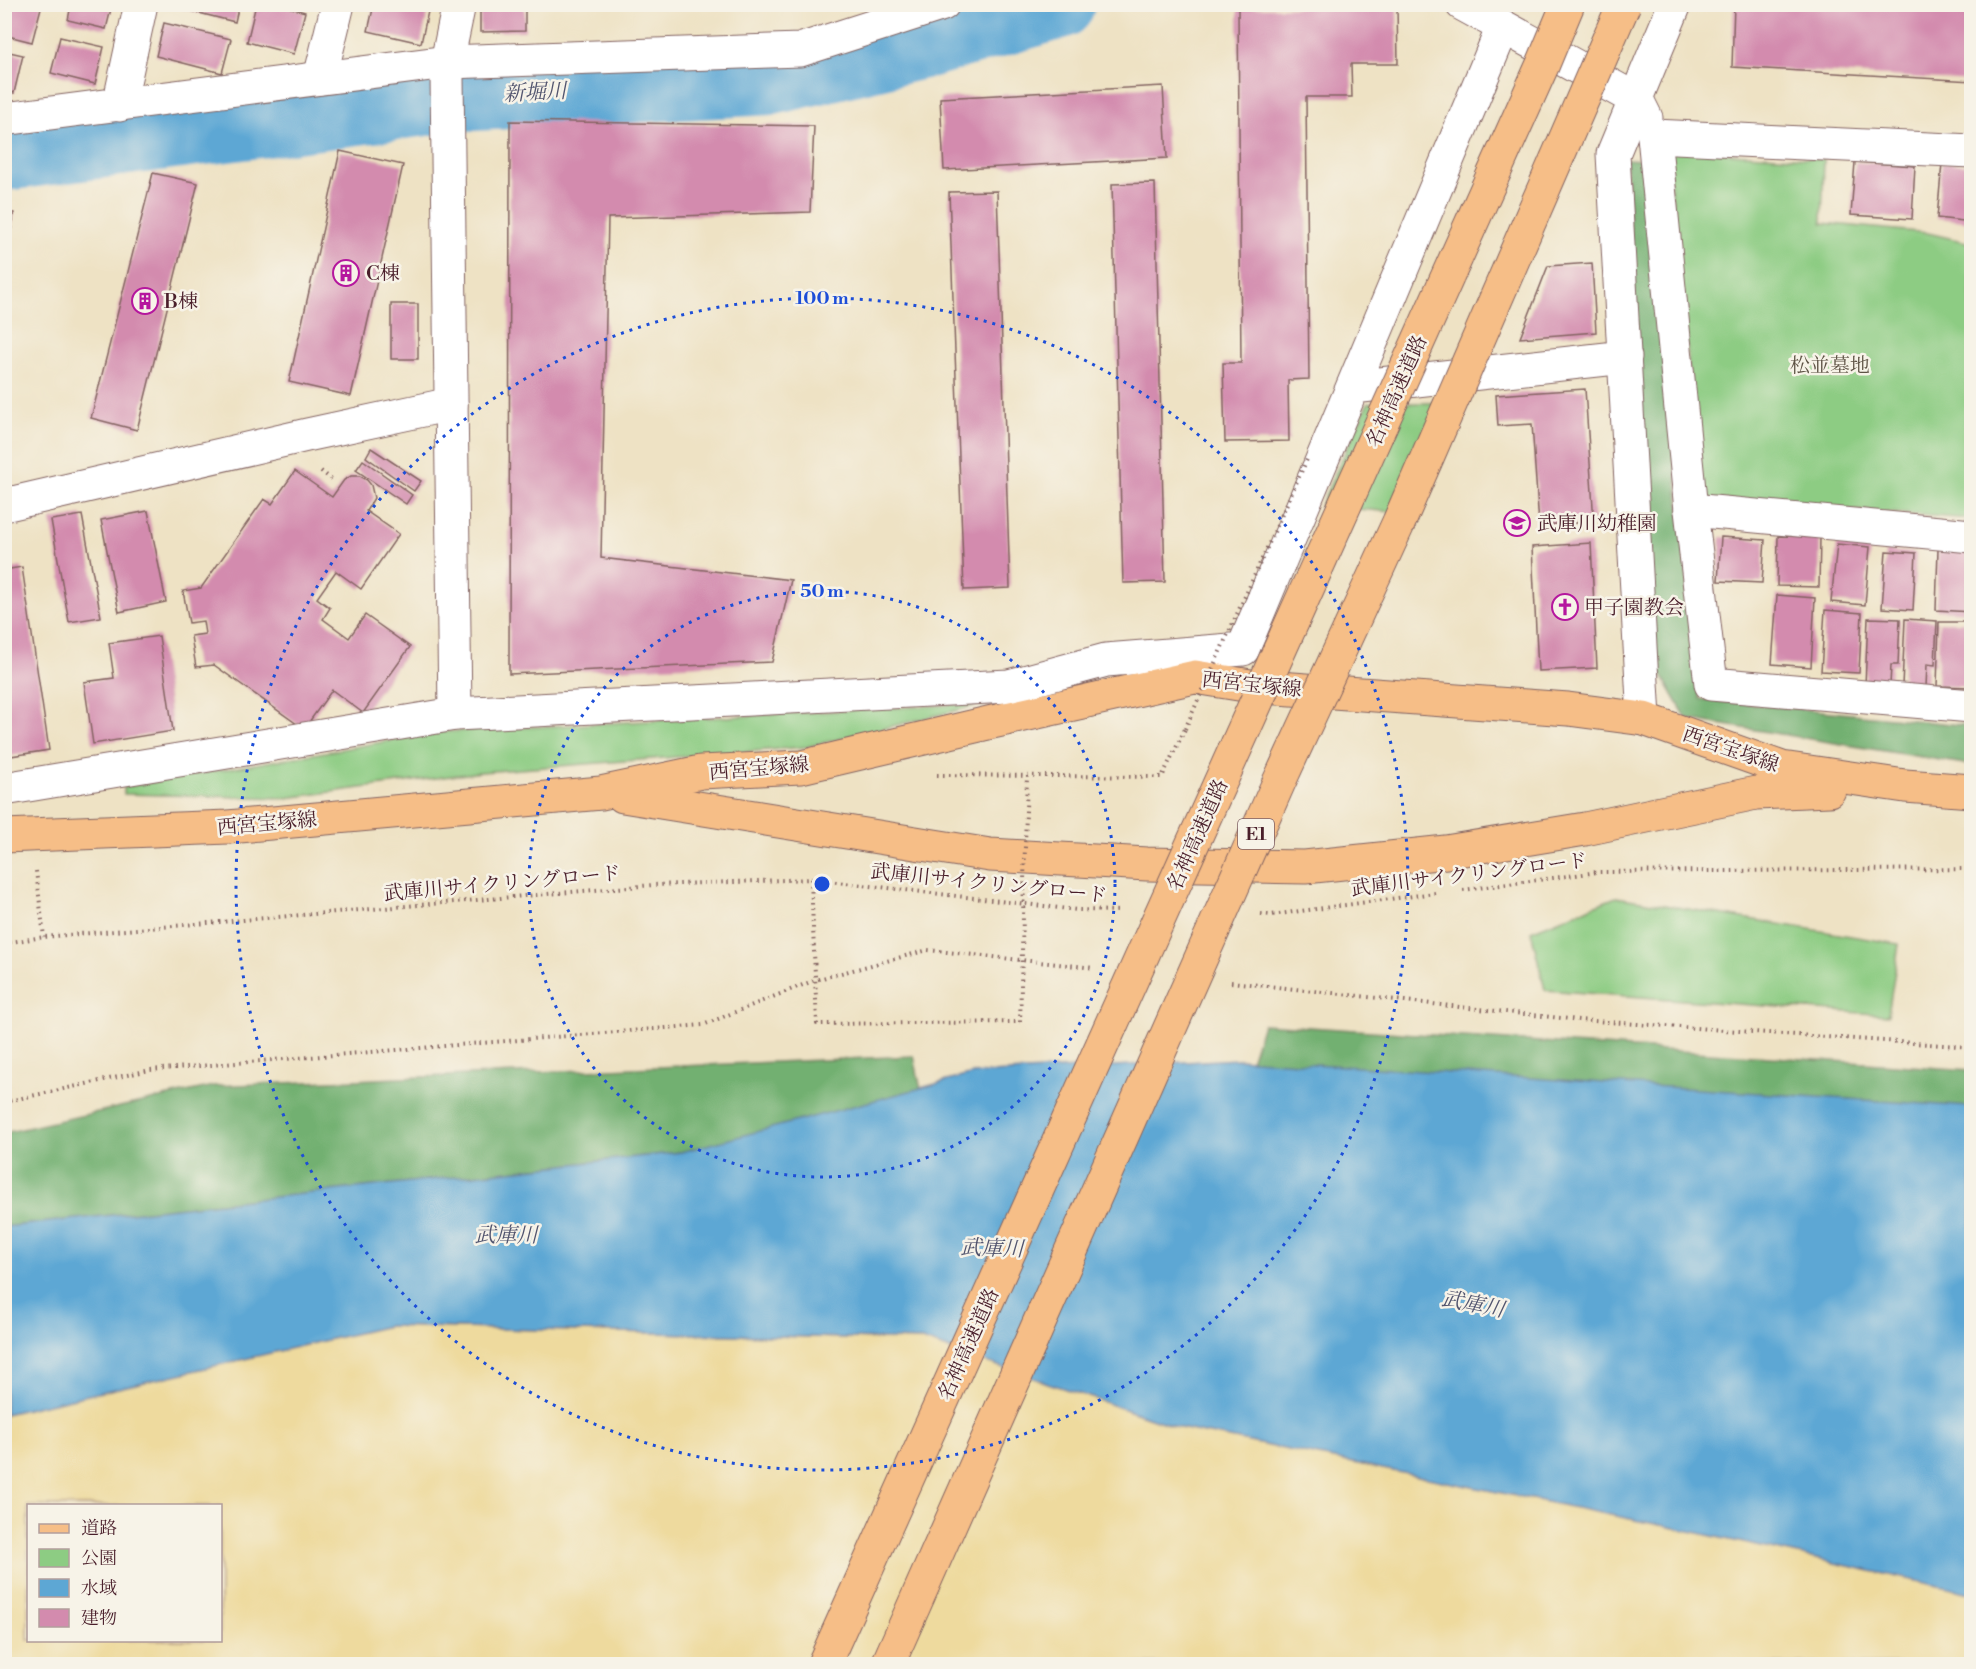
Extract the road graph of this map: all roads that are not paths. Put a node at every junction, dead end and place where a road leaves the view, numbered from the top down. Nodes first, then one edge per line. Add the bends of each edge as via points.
1 (141, 4) edge
2 (338, 4) edge
3 (459, 4) edge
4 (943, 4) edge
5 (1462, 4) edge
6 (1568, 4) edge
7 (1624, 4) edge
8 (1675, 4) edge
9 (1503, 27) junction
10 (447, 69) junction
11 (320, 78) junction
12 (1637, 100) junction
13 (119, 105) junction
14 (4, 119) edge
15 (1654, 136) junction
16 (1971, 151) edge
17 (1624, 357) junction
18 (1353, 387) junction
19 (451, 404) junction
20 (4, 505) edge
21 (1691, 510) junction
22 (1971, 536) edge
23 (1971, 706) edge
24 (455, 714) junction
25 (1644, 719) junction
26 (1905, 786) junction
27 (4, 789) edge
28 (1971, 791) edge
29 (601, 793) junction
30 (4, 836) edge
31 (824, 1665) edge
32 (888, 1665) edge

1 - 13 street
2 - 11 street
3 - 10 street
4 - 10 street via 800,50
5 - 9 street
6 - 31 main road, 名神高速道路, bridge
7 - 32 main road, E1, bridge via 1399,522
8 - 12 street
9 - 12 street
9 - 18 street
10 - 11 street
10 - 19 street
11 - 13 street
12 - 15 street
12 - 17 street via 1613,154
13 - 14 street
15 - 16 street
15 - 21 street
17 - 18 street
17 - 25 street
18 - 24 street via 1243,649 1106,660 1009,686
19 - 20 street
19 - 24 street
21 - 22 street
21 - 23 street via 1711,684
24 - 27 street
25 - 26 main road, 西宮宝塚線 via 1782,768
25 - 29 main road, 西宮宝塚線 via 1568,709 1251,686 1195,677 801,767 701,772
26 - 28 main road, 西宮宝塚線
26 - 29 main road, 西宮宝塚線 via 1756,793 1585,829 1446,852 1305,867 990,855
29 - 30 main road, 西宮宝塚線 via 228,827

